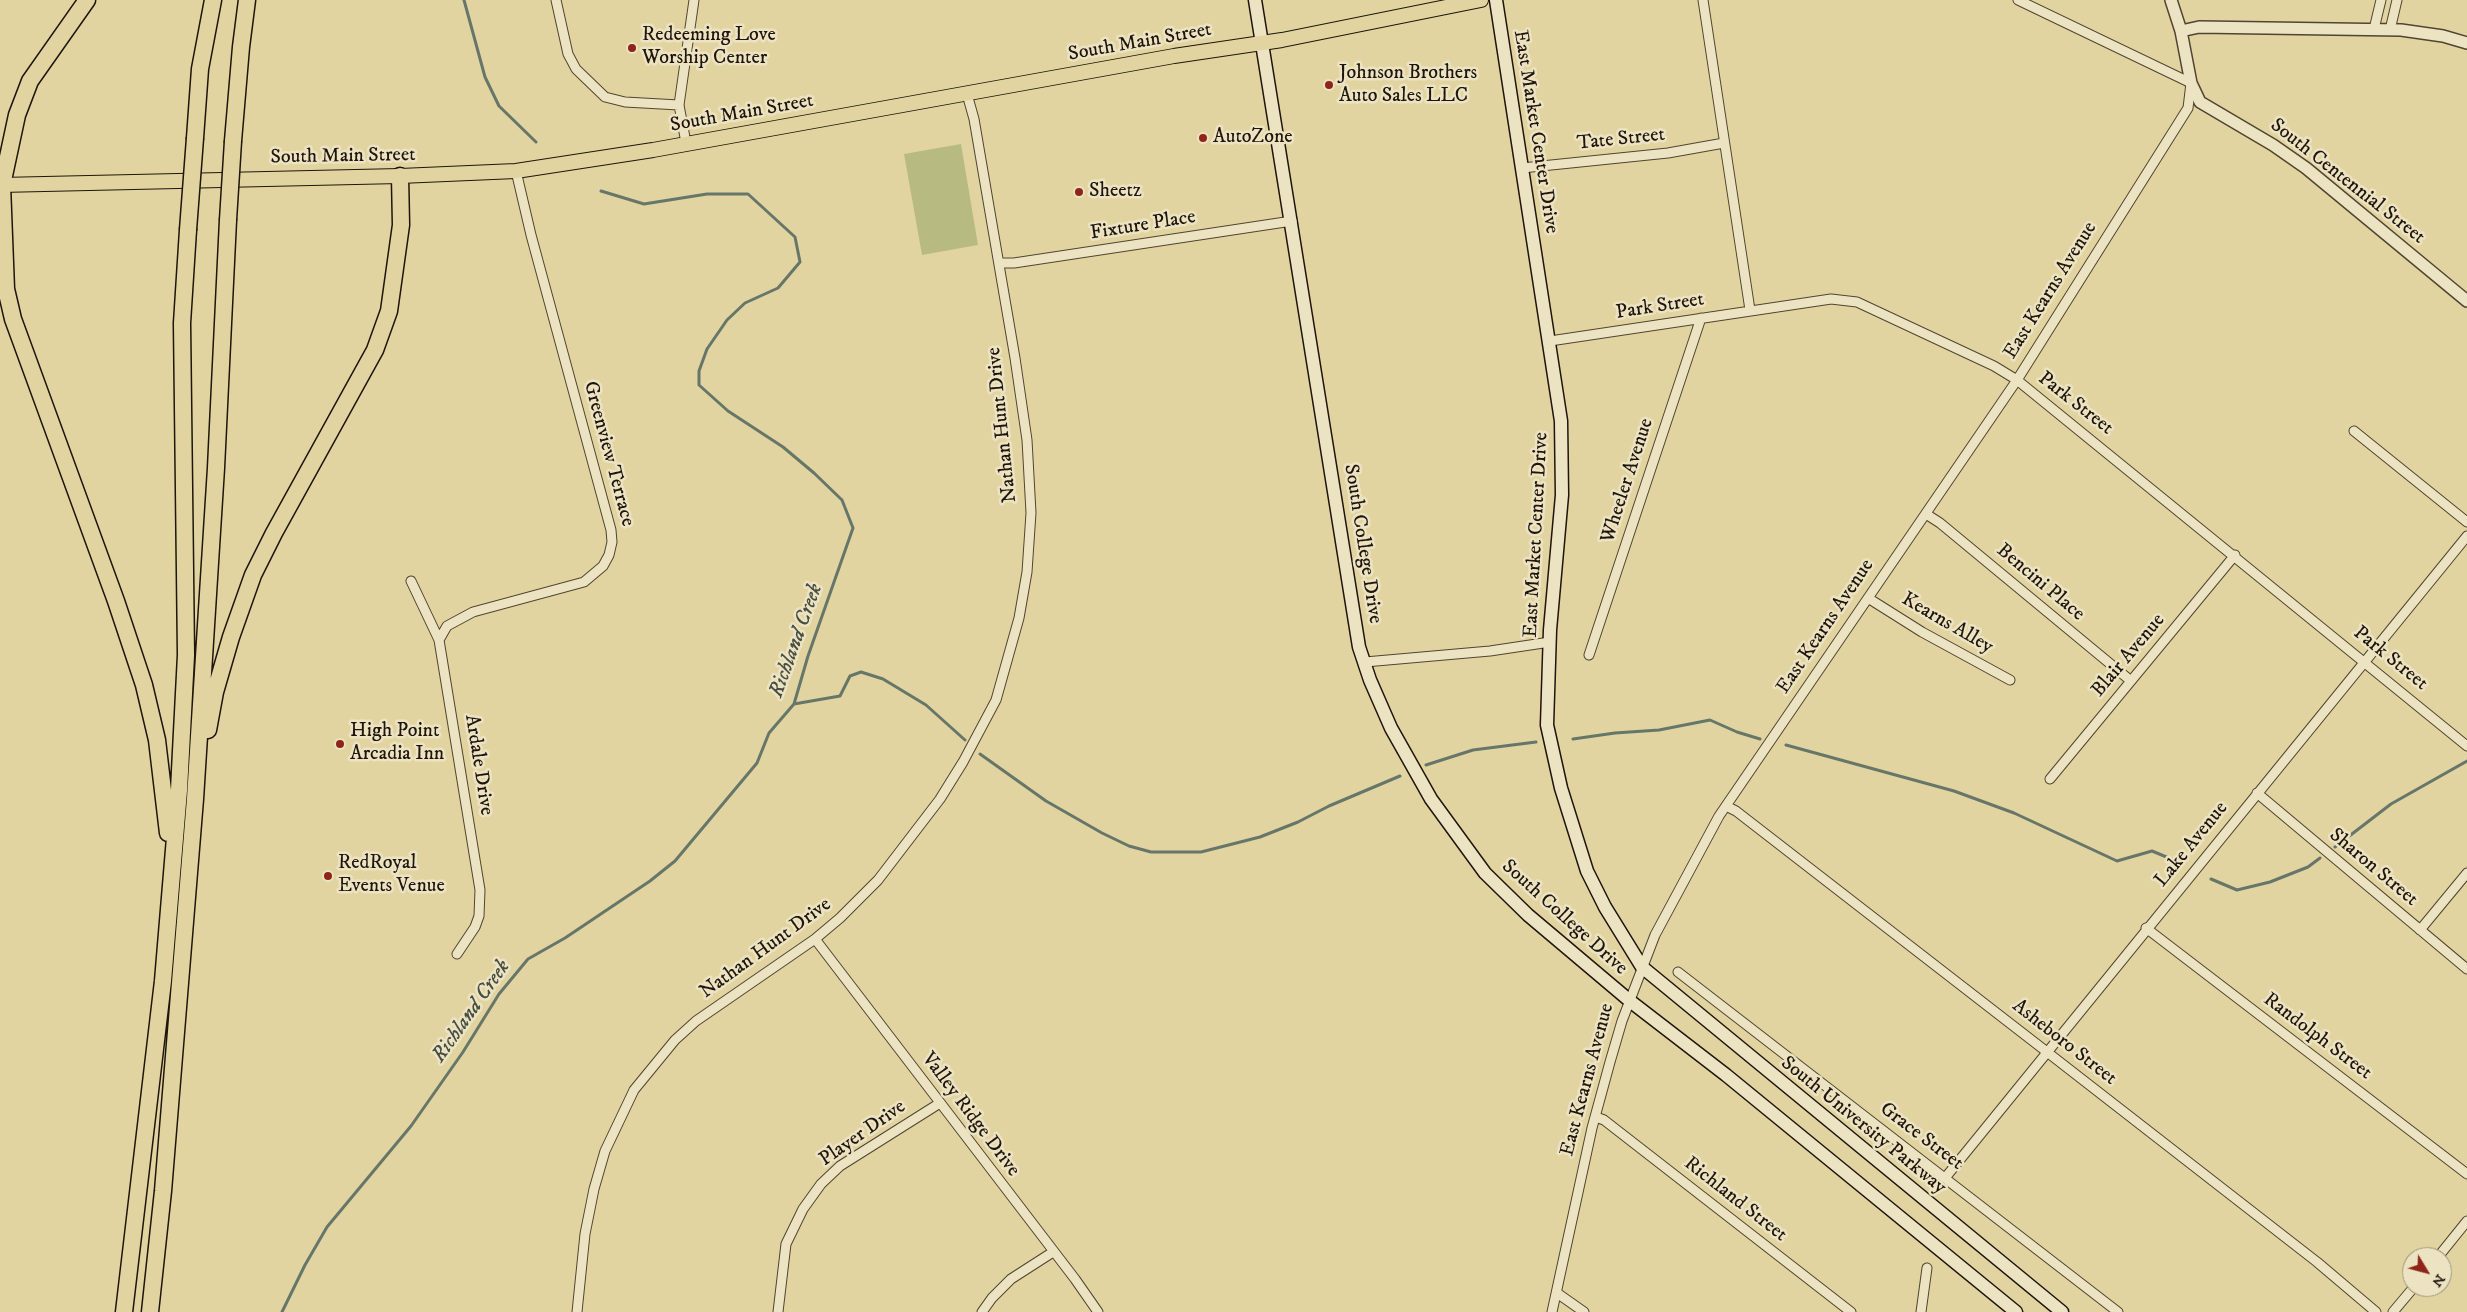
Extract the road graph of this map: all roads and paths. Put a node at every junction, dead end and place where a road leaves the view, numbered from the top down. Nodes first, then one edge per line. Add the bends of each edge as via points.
1 (87, 0) edge
2 (213, 0) edge
3 (247, 0) edge
4 (556, 0) edge
5 (694, 0) edge
6 (1255, 0) edge
7 (1482, 0) edge
8 (1496, 0) edge
9 (1703, 0) edge
10 (2018, 0) edge
11 (2171, 0) edge
12 (2381, 0) edge
13 (2397, 0) edge
14 (2374, 29) junction
15 (2390, 30) junction
16 (2181, 32) junction
17 (1261, 43) junction
18 (2467, 43) edge
19 (2191, 83) junction
20 (967, 94) junction
21 (679, 105) junction
22 (686, 143) junction
23 (1724, 143) junction
24 (1522, 168) junction
25 (516, 171) junction
26 (400, 176) junction
27 (1, 185) edge
28 (1292, 221) junction
29 (999, 264) junction
30 (2467, 301) edge
31 (1750, 310) junction
32 (1701, 318) junction
33 (1550, 341) junction
34 (2017, 380) junction
35 (2354, 431) dead end
36 (1926, 514) junction
37 (2467, 522) edge
38 (2467, 536) edge
39 (2235, 555) junction
40 (411, 581) dead end
41 (1868, 598) junction
42 (439, 640) junction
43 (1550, 642) junction
44 (1589, 655) dead end
45 (2365, 661) junction
46 (1365, 662) junction
47 (2010, 680) dead end
48 (2131, 681) junction
49 (2467, 746) edge
50 (2050, 779) dead end
51 (2257, 793) junction
52 (195, 799) junction
53 (1726, 806) junction
54 (171, 865) junction
55 (2467, 874) edge
56 (2146, 928) junction
57 (2420, 930) junction
58 (815, 939) junction
59 (457, 954) dead end
60 (1642, 967) junction
61 (2467, 969) edge
62 (1678, 972) dead end
63 (1630, 1001) junction
64 (2047, 1052) junction
65 (940, 1103) junction
66 (1596, 1117) junction
67 (2467, 1174) edge
68 (1945, 1178) junction
69 (2467, 1221) edge
70 (2446, 1247) edge
71 (1053, 1252) junction
72 (1927, 1268) dead end
73 (1556, 1293) junction
74 (2406, 1297) edge
75 (124, 1312) edge
76 (150, 1312) edge
77 (576, 1312) edge
78 (778, 1312) edge
79 (982, 1312) edge
80 (1098, 1312) edge
81 (1552, 1312) edge
82 (1584, 1312) edge
83 (1851, 1312) edge
84 (1921, 1312) edge
85 (2016, 1312) edge
86 (2062, 1312) edge
87 (2118, 1312) edge
88 (2376, 1312) edge
89 (2393, 1312) edge

1 - 27 highway via 30,80 17,114
2 - 54 highway, bridge via 200,69 182,323 186,655 179,790
3 - 52 highway, bridge via 233,141
4 - 21 street via 568,54 576,69 606,97 625,102
5 - 21 street
6 - 17 main road, South College Drive
7 - 17 main road, South Main Street
8 - 24 main road, East Market Center Drive
9 - 23 street
10 - 19 street
11 - 16 street, East Kearns Avenue
12 - 14 street
13 - 15 street
14 - 15 street
14 - 16 street via 2199,27
15 - 18 street via 2443,36
16 - 19 street, East Kearns Avenue
17 - 20 main road, South Main Street
17 - 28 main road, South College Drive
19 - 30 street, South Centennial Street via 2200,102 2306,168
19 - 34 street, East Kearns Avenue via 2188,108
20 - 22 main road, South Main Street
20 - 29 street, Nathan Hunt Drive
21 - 22 street
22 - 25 main road, South Main Street
23 - 24 street, Tate Street via 1668,153
23 - 31 street
24 - 33 main road, East Market Center Drive
25 - 26 main road, South Main Street
25 - 42 street, Greenview Terrace via 612,542 603,566 584,582 473,612 447,626
26 - 27 main road, South Main Street
26 - 52 highway via 402,224 389,311 375,350 254,575 215,692 205,766
27 - 54 highway via 6,290 13,319 144,685 157,740
28 - 29 street, Fixture Place
28 - 46 main road, South College Drive via 1351,599 1359,647
29 - 58 street, Nathan Hunt Drive via 1027,440 1030,505 1027,572 1017,627 996,700 940,799 878,880
31 - 32 street, Park Street
31 - 34 street, Park Street via 1831,299 1856,302 1994,366
32 - 33 street, Park Street
32 - 44 street, Wheeler Avenue
33 - 43 main road, East Market Center Drive via 1561,421 1562,495
34 - 36 street, East Kearns Avenue
34 - 39 street, Park Street
35 - 37 street
36 - 41 street, East Kearns Avenue
36 - 48 street, Bencini Place
38 - 45 street, Lake Avenue
39 - 45 street, Park Street
39 - 48 street, Blair Avenue
40 - 42 street, Ardale Drive
41 - 47 street, Kearns Alley
41 - 53 street, East Kearns Avenue
42 - 59 street, Ardale Drive via 481,900 475,927
43 - 46 street
43 - 60 main road, East Market Center Drive via 1547,725 1561,788 1587,872
45 - 49 street, Park Street
45 - 51 street, Lake Avenue
46 - 63 main road, South College Drive via 1391,728 1430,799 1485,873 1528,915
48 - 50 street, Blair Avenue
51 - 56 street, Lake Avenue
51 - 57 street, Sharon Street
52 - 76 highway
53 - 60 street, East Kearns Avenue via 1655,935
53 - 64 street, Asheboro Street
54 - 75 highway via 168,934
55 - 57 street
56 - 64 street, Lake Avenue
56 - 67 street, Randolph Street
57 - 61 street, Sharon Street
58 - 65 street, Valley Ridge Drive
58 - 77 street, Nathan Hunt Drive via 696,1021 675,1040 632,1093 605,1151 594,1189
60 - 63 street, East Kearns Avenue
60 - 86 main road, South University Parkway
62 - 68 street, Grace Street
63 - 66 street, East Kearns Avenue
63 - 85 main road via 1726,1075
64 - 68 street, Lake Avenue
64 - 88 street, Asheboro Street via 2317,1262
65 - 71 street, Valley Ridge Drive
65 - 78 street, Player Drive via 840,1166 821,1184 803,1209 786,1244
66 - 73 street, East Kearns Avenue
66 - 83 street, Richland Street
68 - 87 street, Grace Street
69 - 70 street
71 - 79 street via 1012,1279
71 - 80 street, Valley Ridge Drive
72 - 84 street
73 - 81 street, East Kearns Avenue
73 - 82 street
74 - 89 street

